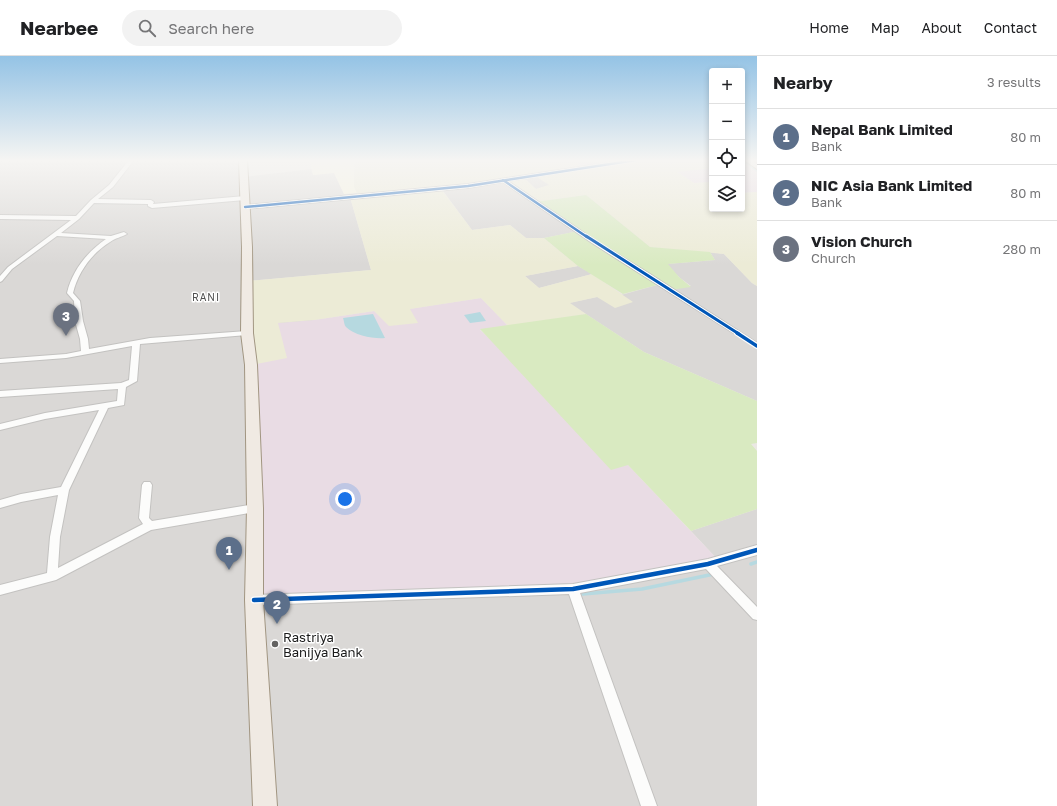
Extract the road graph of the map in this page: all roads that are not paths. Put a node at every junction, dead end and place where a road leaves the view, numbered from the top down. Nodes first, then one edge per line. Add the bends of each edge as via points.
1 (100, 195) edge
2 (245, 195) edge
3 (343, 195) edge
4 (525, 195) edge
5 (93, 201) junction
6 (245, 202) junction
7 (0, 217) edge
8 (77, 218) junction
9 (55, 234) junction
10 (124, 234) dead end
11 (111, 238) junction
12 (0, 280) edge
13 (247, 333) junction
14 (136, 342) junction
15 (757, 346) edge
16 (85, 352) junction
17 (0, 361) edge
18 (122, 386) junction
19 (0, 394) edge
20 (105, 406) junction
21 (0, 427) edge
22 (147, 485) dead end
23 (64, 490) junction
24 (0, 504) edge
25 (255, 508) junction
26 (149, 526) junction
27 (757, 550) edge
28 (708, 564) junction
29 (52, 577) junction
30 (573, 589) junction
31 (0, 590) edge
32 (254, 600) junction
33 (757, 615) edge
34 (265, 806) edge
35 (649, 806) edge

1 - 5 street
2 - 6 main road
3 - 6 street
4 - 15 street
5 - 6 street via 151,202 150,206
5 - 8 street
6 - 13 main road
7 - 8 street
8 - 9 street
9 - 11 street
9 - 12 street via 10,268
10 - 11 street
11 - 16 street via 86,260 71,287 70,293 78,301
13 - 14 street
13 - 25 main road via 251,365
14 - 16 street
14 - 18 street via 133,381
16 - 17 street
18 - 19 street
18 - 20 street via 121,403
20 - 21 street
20 - 23 street
22 - 26 street via 144,518
23 - 24 street
23 - 29 street via 54,537
25 - 26 street
25 - 32 main road
26 - 29 street
27 - 28 street
28 - 30 street
28 - 33 street
29 - 31 street
30 - 32 street
30 - 35 street
32 - 34 main road

